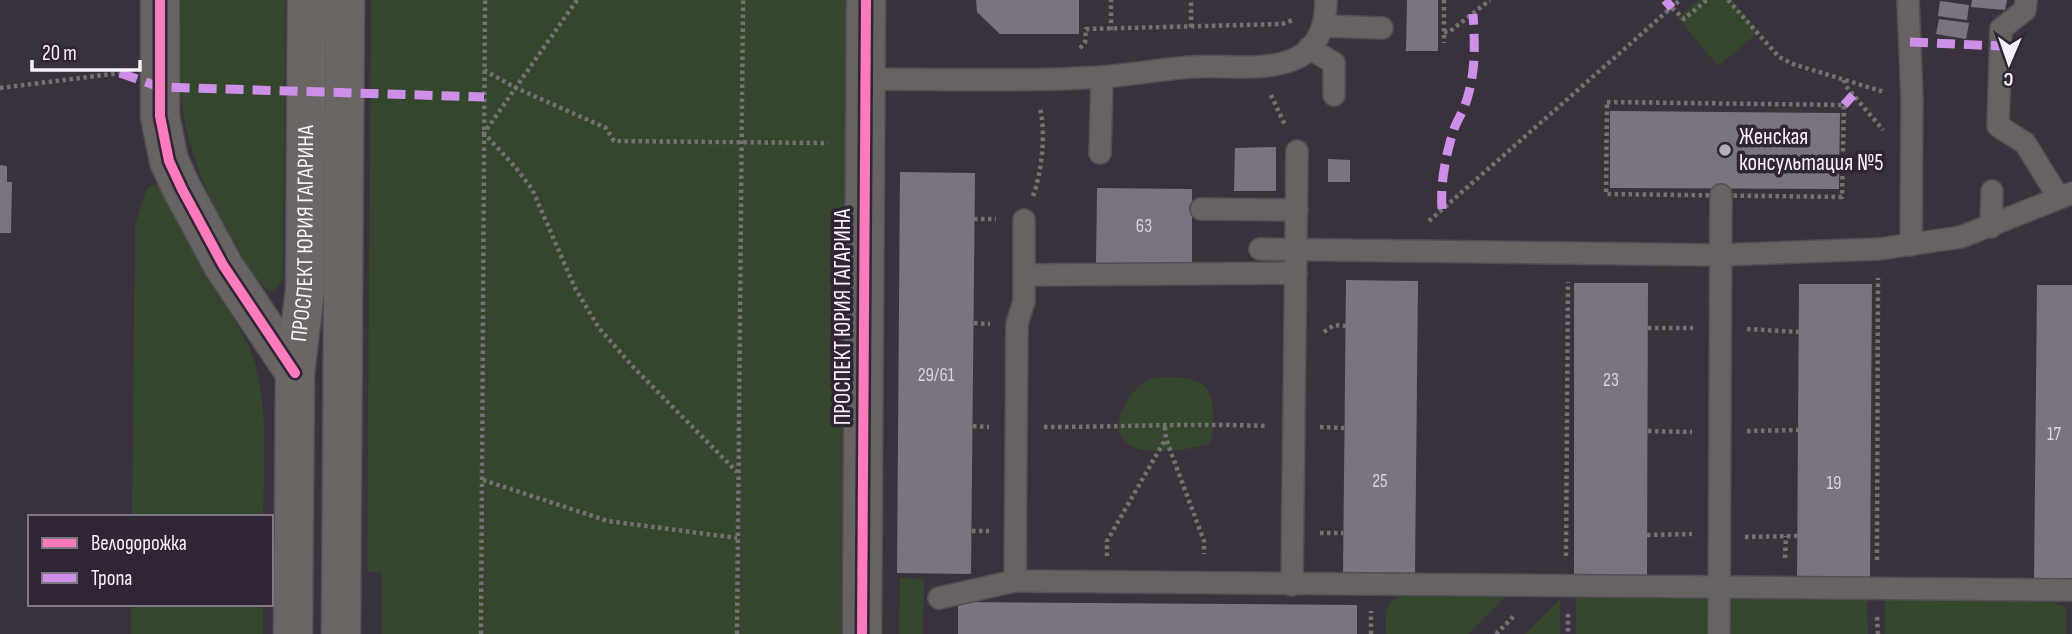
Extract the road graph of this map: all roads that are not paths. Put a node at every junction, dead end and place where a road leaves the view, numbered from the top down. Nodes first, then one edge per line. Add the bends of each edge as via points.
1 (160, 0) edge
2 (307, 0) edge
3 (345, 0) edge
4 (866, 0) edge
5 (1326, 0) edge
6 (1908, 0) edge
7 (2026, 0) edge
8 (1324, 26) junction
9 (1382, 28) dead end
10 (1309, 48) junction
11 (1102, 77) junction
12 (866, 79) junction
13 (1334, 95) dead end
14 (1297, 151) dead end
15 (1100, 153) dead end
16 (1992, 191) dead end
17 (1721, 195) road end
18 (2065, 195) edge
19 (1201, 209) dead end
20 (1297, 210) junction
21 (1024, 220) road end
22 (1991, 227) junction
23 (1911, 245) junction
24 (1260, 249) dead end
25 (1296, 249) junction
26 (1720, 255) junction
27 (1296, 273) junction
28 (1024, 275) junction
29 (295, 373) junction
30 (1015, 581) junction
31 (1292, 584) junction
32 (1719, 587) junction
33 (2072, 590) edge
34 (939, 598) dead end
35 (293, 634) edge
36 (341, 634) edge
37 (862, 634) edge
38 (1719, 634) edge

1 - 29 street via 160,116 169,160 223,265
2 - 29 main road, ПРОСПЕКТ ЮРИЯ ГАГАРИНА via 305,290
3 - 36 main road, ПРОСПЕКТ ЮРИЯ ГАГАРИНА
4 - 12 street, ПРОСПЕКТ ЮРИЯ ГАГАРИНА
5 - 8 lane
6 - 23 lane
7 - 18 lane via 2025,10 2001,29 1998,126 2025,144
8 - 9 lane
8 - 10 lane
10 - 11 lane via 1286,62 1258,66 1192,67
10 - 13 lane via 1334,63
11 - 12 lane
11 - 15 lane
12 - 37 street, ПРОСПЕКТ ЮРИЯ ГАГАРИНА
14 - 20 lane
16 - 22 lane
17 - 26 lane
18 - 22 lane
19 - 20 lane
20 - 25 lane
21 - 28 lane
22 - 23 lane
23 - 26 lane
24 - 25 lane
25 - 26 lane
25 - 27 lane
26 - 32 lane
27 - 28 lane
27 - 31 lane
28 - 30 lane via 1024,301 1017,324
29 - 35 main road, ПРОСПЕКТ ЮРИЯ ГАГАРИНА
30 - 31 lane
30 - 34 lane
31 - 32 lane
32 - 33 lane
32 - 38 lane

